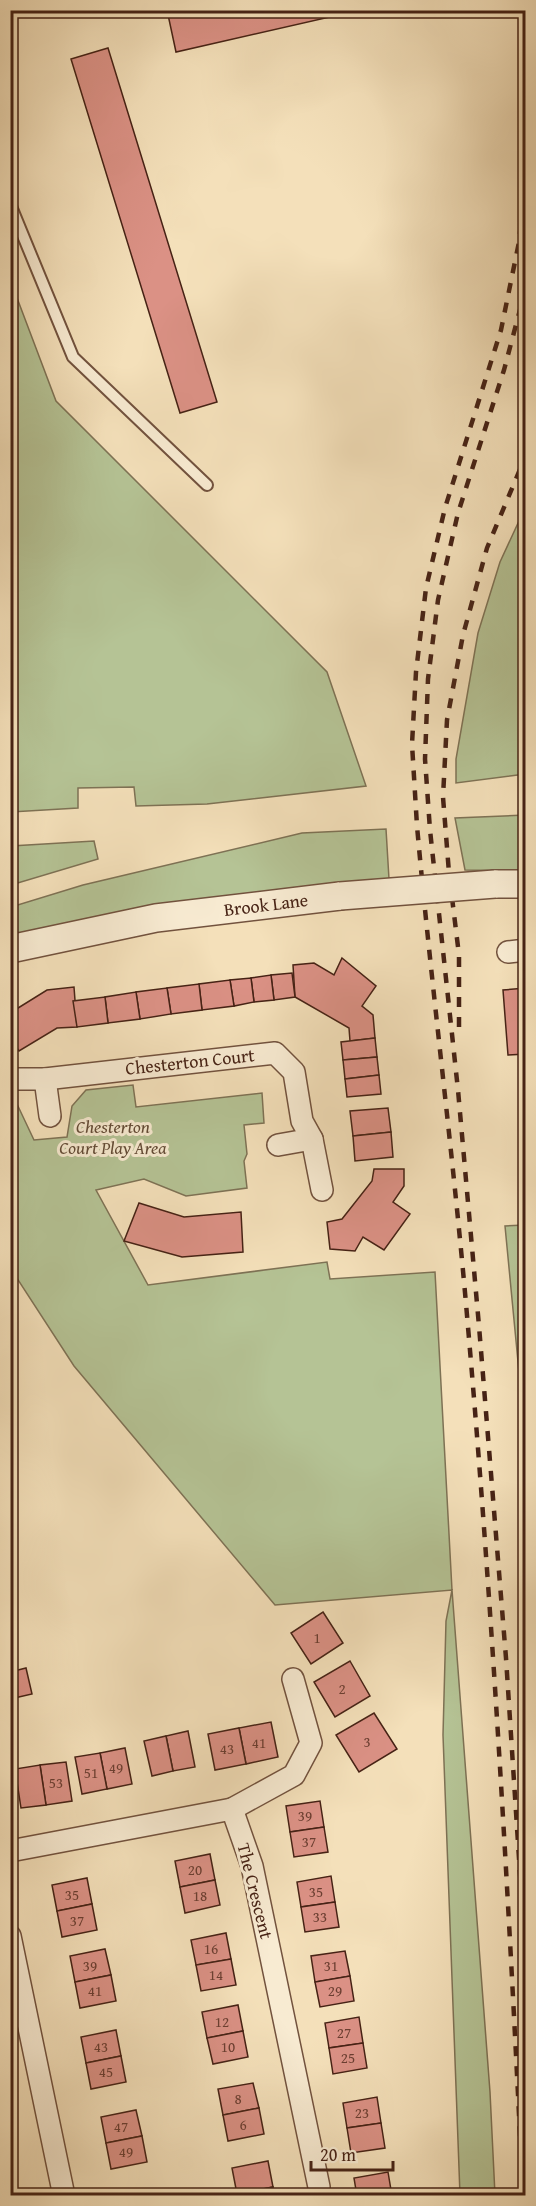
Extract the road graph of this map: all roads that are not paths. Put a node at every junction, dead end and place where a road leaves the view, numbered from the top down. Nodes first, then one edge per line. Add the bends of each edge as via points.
1 (10, 204) edge
2 (207, 485) dead end
3 (525, 884) edge
4 (10, 949) edge
5 (10, 1079) edge
6 (45, 1079) junction
7 (50, 1116) dead end
8 (312, 1139) junction
9 (278, 1145) dead end
10 (322, 1190) dead end
11 (293, 1679) dead end
12 (232, 1809) junction
13 (10, 1851) edge
14 (10, 1936) edge
15 (64, 2196) edge
16 (319, 2196) edge

1 - 2 lane via 73,357
3 - 4 street, Brook Lane, bridge via 340,896 156,918
5 - 6 street, Chesterton Court
6 - 7 street
6 - 8 street, Chesterton Court via 275,1053 294,1072 302,1121
8 - 9 street
8 - 10 street, Chesterton Court
11 - 12 street via 311,1743 294,1775
12 - 13 street
12 - 16 street, The Crescent via 252,1866
14 - 15 street

